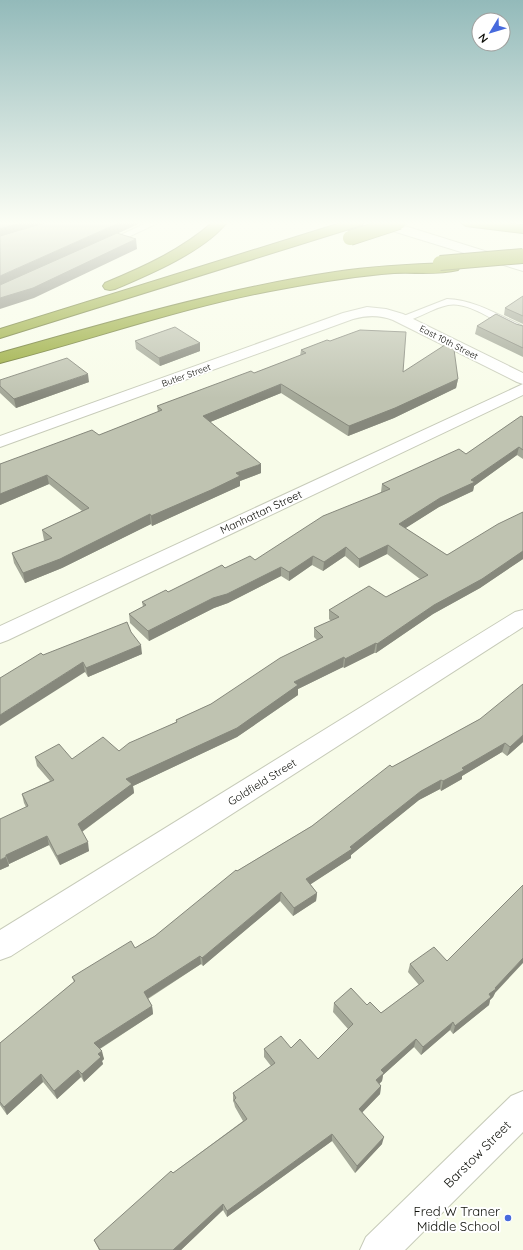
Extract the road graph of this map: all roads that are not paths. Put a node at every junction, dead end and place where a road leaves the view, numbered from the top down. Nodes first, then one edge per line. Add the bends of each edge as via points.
1 (123, 280) edge
2 (173, 280) edge
3 (300, 280) edge
4 (160, 299) dead end
5 (374, 311) joint
6 (404, 319) junction
7 (0, 322) edge
8 (523, 330) edge
9 (0, 334) edge
10 (0, 350) edge
11 (0, 358) edge
12 (523, 379) edge
13 (523, 389) edge
14 (0, 442) edge
15 (523, 617) edge
16 (0, 635) edge
17 (0, 946) edge
18 (523, 1108) edge
19 (379, 1250) edge

1 - 7 highway
2 - 9 highway
3 - 11 highway via 186,306
4 - 10 highway
5 - 6 street, East 10th Street via 386,312
5 - 14 street, Butler Street via 348,316
6 - 8 lane via 452,302 470,306
6 - 12 street, East 10th Street
13 - 16 street, Manhattan Street
15 - 17 street, Goldfield Street
18 - 19 street, Barstow Street

